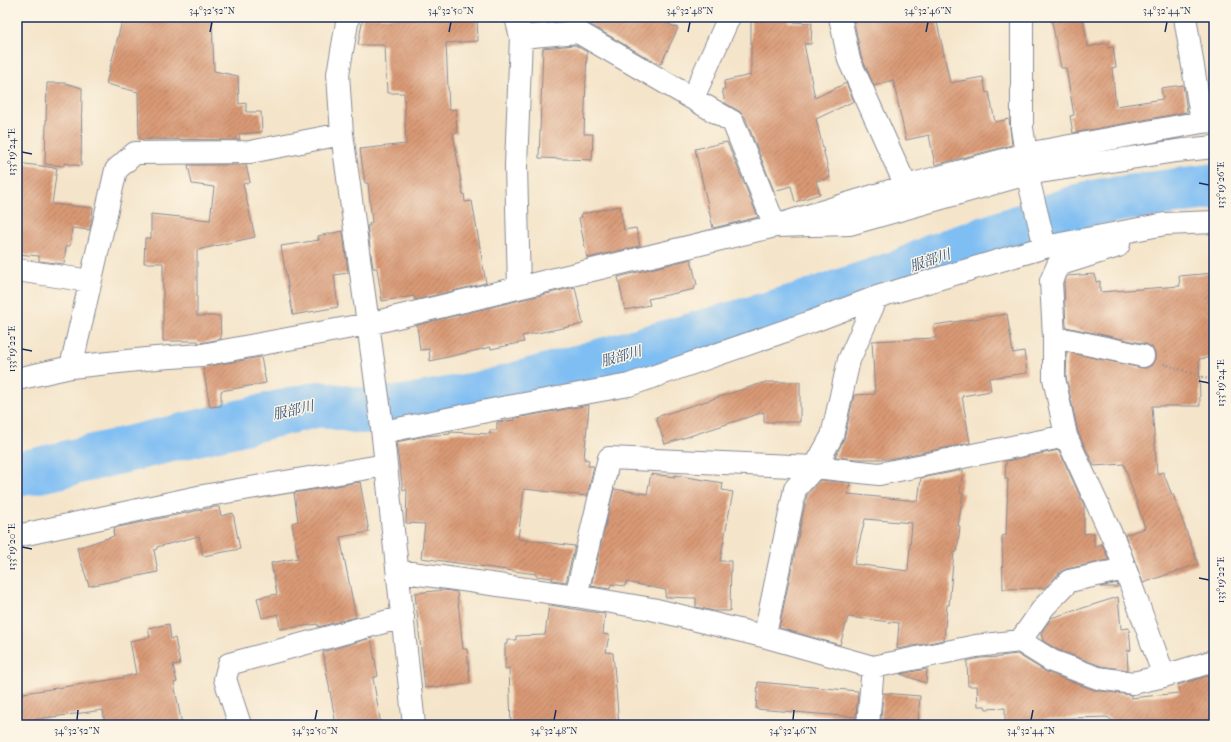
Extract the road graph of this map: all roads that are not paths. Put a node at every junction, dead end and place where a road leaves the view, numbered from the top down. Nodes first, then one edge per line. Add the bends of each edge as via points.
1 (348, 17) edge
2 (729, 17) edge
3 (840, 17) edge
4 (1022, 17) edge
5 (1185, 17) edge
6 (519, 27) edge
7 (693, 98) junction
8 (1208, 121) edge
9 (342, 134) junction
10 (1214, 147) edge
11 (1027, 168) junction
12 (906, 186) junction
13 (1214, 222) edge
14 (775, 226) junction
15 (1121, 233) junction
16 (1045, 247) junction
17 (17, 270) edge
18 (90, 281) junction
19 (519, 287) junction
20 (877, 297) junction
21 (368, 324) junction
22 (1054, 337) junction
23 (1143, 356) road end
24 (71, 367) junction
25 (17, 379) edge
26 (383, 432) junction
27 (1066, 436) junction
28 (386, 465) junction
29 (815, 467) junction
30 (17, 536) edge
31 (1125, 569) junction
32 (398, 571) junction
33 (576, 596) junction
34 (403, 617) junction
35 (763, 636) junction
36 (1020, 641) junction
37 (1214, 661) edge
38 (873, 667) junction
39 (1164, 676) junction
40 (240, 725) edge
41 (414, 725) edge
42 (868, 725) edge

1 - 9 street via 338,74
2 - 7 street
3 - 12 street via 849,60
4 - 11 street via 1022,128
5 - 8 street
6 - 7 street via 578,32
6 - 19 street via 516,166
7 - 14 street via 733,122
8 - 11 street
9 - 18 street via 250,152 135,153 116,170
9 - 21 street
10 - 11 street
11 - 12 street
11 - 14 street via 850,224
11 - 16 street
12 - 14 street
13 - 15 street via 1165,224
14 - 19 street
15 - 16 street
15 - 22 street via 1118,246 1058,265 1051,281
16 - 20 street
17 - 18 street
18 - 24 street
19 - 21 street
20 - 26 street via 629,385
20 - 29 street via 849,360 832,436
21 - 24 street via 202,356
21 - 26 street
22 - 23 street
22 - 27 street via 1054,378
24 - 25 street
26 - 28 street
27 - 29 street via 879,474
27 - 31 street
28 - 30 street via 203,496
28 - 32 street
29 - 33 street via 608,458
29 - 35 street via 795,489
31 - 36 street via 1069,581 1044,607
31 - 39 street
32 - 33 street
32 - 34 street
33 - 35 street via 652,609
34 - 40 street via 229,664 225,679
34 - 41 street
35 - 38 street
36 - 38 street via 976,646
36 - 39 street via 1052,662 1098,678 1133,683
37 - 39 street
38 - 42 street

